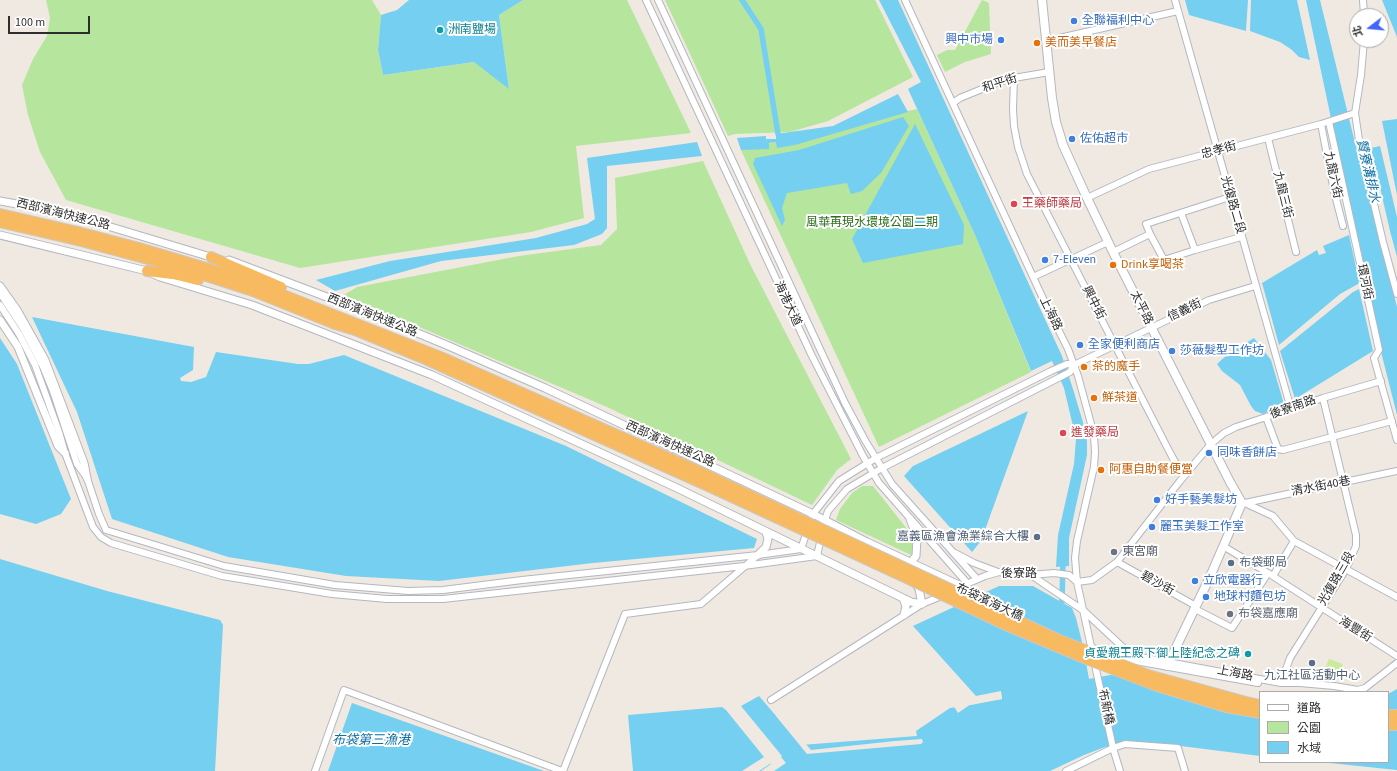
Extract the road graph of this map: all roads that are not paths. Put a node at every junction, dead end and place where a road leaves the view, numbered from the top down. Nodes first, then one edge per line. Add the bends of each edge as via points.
1 (646, 0) edge
2 (658, 0) edge
3 (905, 0) edge
4 (1042, 0) edge
5 (1175, 0) edge
6 (1178, 11) junction
7 (1046, 41) junction
8 (1364, 48) edge
9 (1049, 72) junction
10 (1014, 78) junction
11 (952, 103) junction
12 (1355, 114) junction
13 (1329, 122) junction
14 (1321, 124) junction
15 (1268, 138) junction
16 (1217, 152) junction
17 (1230, 197) junction
18 (1086, 198) junction
19 (0, 201) edge
20 (1181, 213) junction
21 (0, 214) edge
22 (0, 222) edge
23 (1343, 226) dead end
24 (1150, 234) junction
25 (2, 236) edge
26 (1241, 237) junction
27 (1108, 242) junction
28 (1195, 250) junction
29 (1113, 252) junction
30 (1296, 252) dead end
31 (211, 257) junction
32 (1071, 259) junction
33 (147, 271) junction
34 (1033, 277) junction
35 (0, 286) edge
36 (1256, 286) junction
37 (0, 292) edge
38 (1397, 294) edge
39 (0, 305) edge
40 (0, 320) edge
41 (335, 324) junction
42 (1151, 328) junction
43 (381, 332) junction
44 (1115, 345) junction
45 (1074, 365) junction
46 (1381, 381) junction
47 (1323, 398) junction
48 (1291, 409) junction
49 (1266, 417) junction
50 (1392, 421) junction
51 (63, 432) junction
52 (1333, 438) junction
53 (1397, 440) edge
54 (1211, 444) junction
55 (64, 453) junction
56 (876, 458) junction
57 (867, 464) junction
58 (882, 468) junction
59 (1397, 471) edge
60 (873, 473) junction
61 (1186, 473) junction
62 (87, 478) junction
63 (1344, 483) junction
64 (719, 486) junction
65 (814, 514) junction
66 (910, 519) junction
67 (825, 520) junction
68 (766, 532) junction
69 (1294, 541) junction
70 (1223, 546) junction
71 (801, 549) junction
72 (951, 551) junction
73 (758, 555) junction
74 (817, 556) junction
75 (896, 556) junction
76 (911, 562) junction
77 (1117, 562) junction
78 (744, 566) junction
79 (1346, 569) junction
80 (999, 572) junction
81 (1031, 575) junction
82 (1270, 575) junction
83 (977, 579) junction
84 (1077, 582) junction
85 (964, 585) junction
86 (1397, 597) edge
87 (903, 598) junction
88 (922, 604) junction
89 (1195, 608) junction
90 (1321, 608) junction
91 (1084, 611) junction
92 (904, 615) junction
93 (1092, 648) junction
94 (1130, 654) junction
95 (1397, 656) edge
96 (1397, 663) edge
97 (1168, 664) junction
98 (1096, 666) joint
99 (1281, 683) junction
100 (771, 700) dead end
101 (1259, 705) edge
102 (1259, 713) edge
103 (1113, 748) junction
104 (315, 771) edge
105 (562, 771) edge
106 (1066, 771) edge
107 (1120, 771) edge
108 (1185, 771) edge

1 - 57 street, 海港大道 via 809,349
2 - 56 street, 海港大道 via 845,403
3 - 11 street, 上海路
4 - 7 main road, 太平路
5 - 6 street, 光復路二段
6 - 7 street
6 - 16 street, 光復路二段
7 - 9 main road, 太平路
8 - 12 street
9 - 10 street, 和平街
9 - 18 main road, 太平路 via 1056,122
10 - 11 street, 和平街
10 - 32 street, 興中街 via 1013,109 1018,147 1027,174
11 - 34 street, 上海路
12 - 13 street, 忠孝街
12 - 38 street via 1359,140
13 - 14 street, 忠孝街
13 - 46 street, 環河街 via 1379,350 1374,358
14 - 15 street, 忠孝街
14 - 23 street, 九龍六街
15 - 16 street, 忠孝街
15 - 30 street, 九龍三街
16 - 17 street, 光復路二段
16 - 18 street, 忠孝街 via 1149,169
17 - 20 street
17 - 26 street, 光復路二段
18 - 27 main road, 太平路
19 - 31 street via 90,221
20 - 24 street via 1146,224
20 - 28 street
21 - 43 highway, 西部濱海快速公路 via 78,232 240,278
22 - 41 highway, 西部濱海快速公路 via 185,270 253,291
24 - 28 street via 1164,260
24 - 29 street
25 - 33 street
26 - 28 street
26 - 36 street, 光復路二段
27 - 29 main road, 太平路
27 - 32 street
29 - 42 main road, 太平路
31 - 43 highway
31 - 65 street via 223,258 263,272 444,344
32 - 34 street
32 - 44 street, 興中街
33 - 41 highway via 230,287
33 - 68 street via 252,304 432,375
34 - 45 street, 上海路
35 - 62 street via 17,310 45,360 82,456
36 - 42 street, 信義街 via 1209,300
36 - 48 street, 光復路二段
37 - 51 street via 36,352 53,391
39 - 51 street via 35,364
40 - 55 street via 18,347 58,446
41 - 64 highway, 西部濱海快速公路 via 362,332
42 - 44 street, 信義街
42 - 54 main road, 太平路
43 - 64 highway, 西部濱海快速公路 via 694,469
44 - 45 street, 信義街
44 - 61 street, 興中街 via 1172,456
45 - 56 street via 1067,364
45 - 58 street via 1070,372
45 - 84 street, 上海路 via 1094,435 1095,452 1077,541
46 - 47 street, 後寮南路
46 - 50 street, 環河街
47 - 48 street, 後寮南路
47 - 52 street, 光復路三段
48 - 49 street, 後寮南路
49 - 52 street via 1278,448 1283,450
49 - 54 street, 後寮南路 via 1236,427
50 - 52 street
50 - 53 street, 環河街
51 - 55 street
51 - 62 street via 77,464
52 - 63 street, 光復路三段
54 - 61 street
54 - 70 main road, 太平路 via 1242,503
55 - 78 street via 93,527 101,537 111,543 222,576 332,594 386,599 443,599
56 - 57 street
56 - 58 street, 海港大道
57 - 60 street, 海港大道
57 - 65 street via 839,481
58 - 60 street
58 - 72 street, 海港大道 via 892,484
59 - 63 street, 清水街40巷
60 - 66 street, 海港大道
60 - 67 street via 847,488 828,511
61 - 77 street
62 - 73 street via 106,530 224,566 335,585 443,590
63 - 69 street, 清水街40巷 via 1244,503 1273,516
63 - 79 street, 光復路三段 via 1356,535 1356,546
64 - 101 highway, 布袋濱海大橋, bridge via 1057,639 1148,675
64 - 102 highway, 布袋濱海大橋, bridge via 1008,626 1084,658 1157,686 1226,707
65 - 67 street
65 - 71 street
66 - 76 street via 917,538 916,556
66 - 85 street, 海港大道
67 - 74 street
67 - 75 street
68 - 71 street
68 - 73 street via 766,547
69 - 79 street
69 - 82 street
70 - 82 street, 海豐街
70 - 89 main road, 太平路
71 - 73 street
71 - 74 street
72 - 80 street
72 - 83 street, 海港大道
73 - 78 street
74 - 78 street
74 - 87 street
75 - 76 street
75 - 88 street via 904,564 918,590
76 - 85 street
77 - 84 street via 1092,580
77 - 89 street, 碧沙街
78 - 105 street via 701,604 625,614
79 - 86 street
79 - 90 street, 光復路三段
80 - 81 street, 後寮路
80 - 83 street, 後寮路
81 - 84 street, 後寮路 via 1069,575
81 - 91 street
82 - 89 street, 碧沙街 via 1232,628
82 - 90 street, 海豐街
83 - 85 street, 後寮路
84 - 91 street, 上海路
85 - 88 street, 後寮路
87 - 88 street
87 - 92 street via 906,606
88 - 92 street, 後寮路
89 - 97 main road, 太平路
90 - 95 street, 海豐街
90 - 99 street, 光復路三段 via 1290,658
91 - 93 street, 上海路
91 - 94 street
92 - 100 street, 後寮路
93 - 94 street, 上海路
93 - 97 street, 上海路 via 1117,657
93 - 98 street, 上海路
94 - 97 street, 上海路
96 - 99 street via 1365,688 1358,690 1306,683
97 - 99 street, 上海路
98 - 103 street, 布新橋
103 - 106 street
103 - 107 street, 布新橋
103 - 108 street via 1124,744 1178,748
104 - 105 street via 344,690

